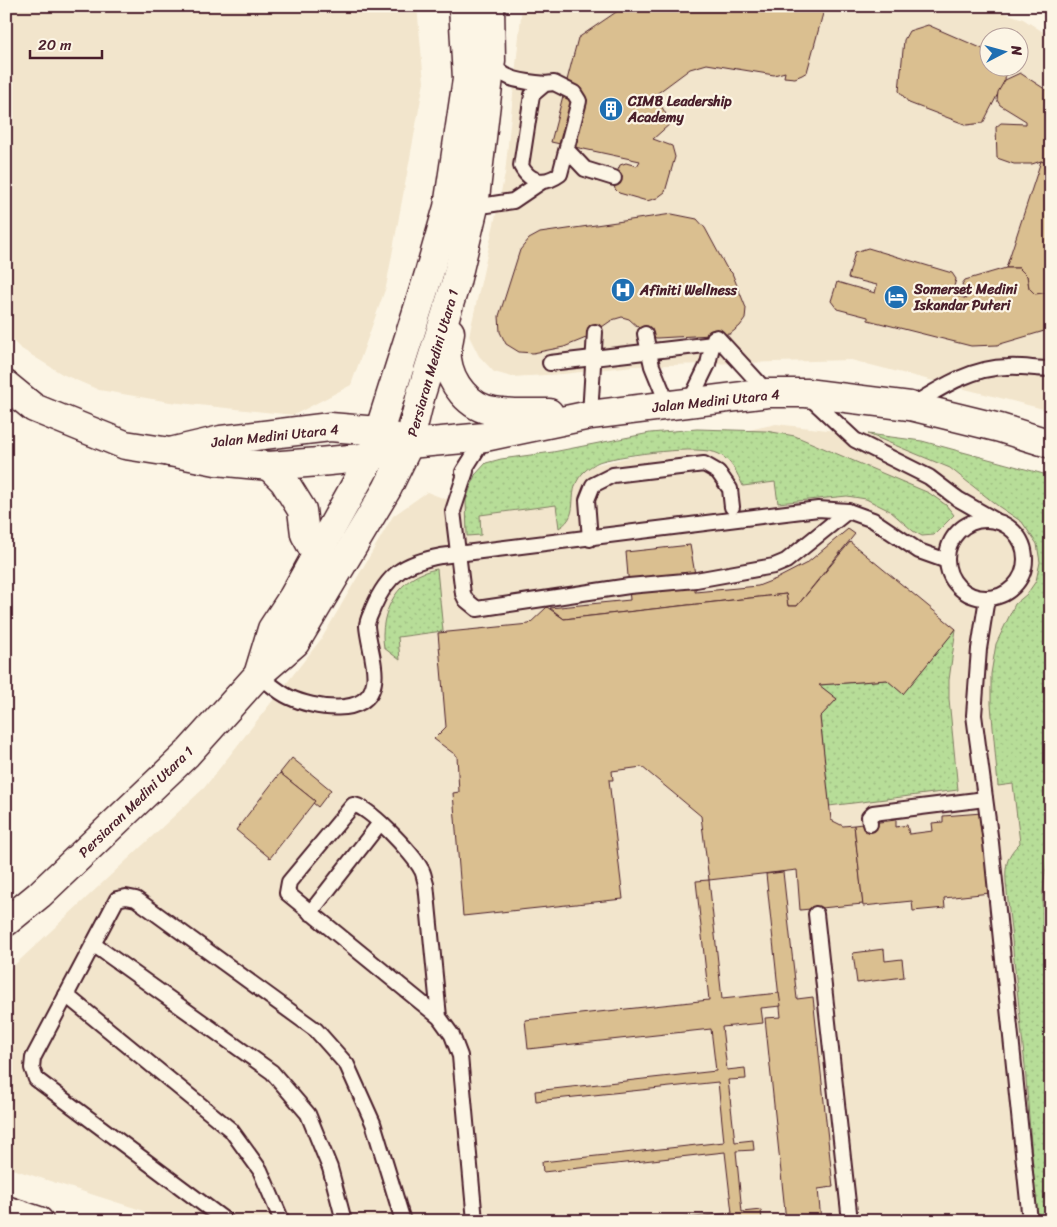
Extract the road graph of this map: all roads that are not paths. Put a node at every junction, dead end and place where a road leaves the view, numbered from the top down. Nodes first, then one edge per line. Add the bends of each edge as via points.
1 (463, 6) edge
2 (490, 6) edge
3 (491, 60) junction
4 (545, 84) junction
5 (567, 150) junction
6 (585, 168) junction
7 (560, 174) junction
8 (614, 178) dead end
9 (541, 182) junction
10 (474, 207) junction
11 (456, 282) junction
12 (595, 332) dead end
13 (645, 334) dead end
14 (717, 344) junction
15 (649, 352) junction
16 (594, 358) junction
17 (550, 363) dead end
18 (1051, 369) edge
19 (6, 385) edge
20 (768, 393) junction
21 (806, 393) junction
22 (678, 404) junction
23 (910, 406) junction
24 (590, 415) junction
25 (378, 430) junction
26 (485, 437) junction
27 (409, 444) junction
28 (1051, 444) edge
29 (170, 452) junction
30 (371, 457) junction
31 (270, 466) junction
32 (732, 507) dead end
33 (848, 510) junction
34 (996, 521) junction
35 (590, 538) junction
36 (316, 554) junction
37 (457, 555) junction
38 (947, 560) junction
39 (988, 598) junction
40 (258, 675) junction
41 (985, 799) junction
42 (380, 823) junction
43 (870, 824) dead end
44 (310, 913) junction
45 (816, 914) dead end
46 (6, 922) edge
47 (94, 944) junction
48 (66, 995) junction
49 (439, 1017) junction
50 (6, 1210) edge
51 (474, 1220) edge
52 (39, 1221) edge
53 (226, 1221) edge
54 (282, 1221) edge
55 (344, 1221) edge
56 (403, 1221) edge
57 (470, 1221) edge
58 (850, 1221) edge
59 (1030, 1221) edge

1 - 25 street, Persiaran Medini Utara 1 via 467,79 448,207 392,395
2 - 3 street, Persiaran Medini Utara 1
3 - 4 lane via 497,71 512,79
3 - 10 street, Persiaran Medini Utara 1
4 - 5 lane via 565,87 574,92 579,101
4 - 9 lane via 532,95 521,166 525,174
5 - 6 lane
5 - 7 lane
6 - 7 lane
6 - 8 lane
7 - 9 lane via 550,181
9 - 10 lane via 513,201
10 - 11 street, Persiaran Medini Utara 1
11 - 24 street via 447,357 457,388 471,401 492,411
11 - 27 street, Persiaran Medini Utara 1
12 - 16 lane
13 - 15 lane
14 - 15 lane
14 - 20 lane
14 - 22 lane via 708,364
15 - 16 lane
15 - 22 lane via 652,366
16 - 17 lane
16 - 24 lane
18 - 23 lane via 1006,367 985,370 942,386
19 - 29 street, Jalan Medini Utara 4 via 34,408 125,445
20 - 21 street, Jalan Medini Utara 4
20 - 22 street, Jalan Medini Utara 4
21 - 23 street, Jalan Medini Utara 4
21 - 34 lane via 855,440 929,478
22 - 24 street, Jalan Medini Utara 4
23 - 28 street, Jalan Medini Utara 4
24 - 26 street, Jalan Medini Utara 4
25 - 27 street, Jalan Medini Utara 4
25 - 29 street, Jalan Medini Utara 4 via 330,428 220,440
25 - 30 street, Persiaran Medini Utara 1
26 - 27 street, Jalan Medini Utara 4
26 - 37 lane via 463,472 466,471 453,511
27 - 30 street, Jalan Medini Utara 4
27 - 40 street, Persiaran Medini Utara 1 via 387,489 295,643
29 - 31 street, Jalan Medini Utara 4 via 216,462
30 - 31 street, Jalan Medini Utara 4
30 - 36 street, Persiaran Medini Utara 1
31 - 36 street via 302,510 305,534
32 - 35 lane via 730,489 718,472 704,464 613,475 593,485 587,500
33 - 35 lane via 818,509 734,518
33 - 37 lane via 786,561 774,566 484,610 477,609 466,600
33 - 38 lane via 874,520 919,551
34 - 38 lane via 972,522 961,528 953,537
34 - 39 lane via 1016,534 1022,545 1023,569 1010,589
35 - 37 lane
36 - 40 street, Persiaran Medini Utara 1 via 272,629
37 - 40 lane via 415,561 391,577 377,598 367,623 374,682 370,694 357,704 338,708 311,706 288,697
38 - 39 lane via 949,573 964,592
39 - 41 lane via 979,649 974,715
40 - 46 street, Persiaran Medini Utara 1 via 187,754 39,895
41 - 43 lane via 874,813 869,817
41 - 59 lane
42 - 44 lane
42 - 44 lane via 363,808 353,805 288,882 287,893
42 - 49 lane via 422,869
44 - 49 lane
45 - 58 lane
47 - 48 lane
47 - 55 lane via 272,1072 308,1114 330,1168
47 - 56 lane via 117,900 126,897 136,900 316,1030 347,1065 373,1123
48 - 53 lane via 33,1058 36,1079
48 - 54 lane via 231,1130 260,1170
49 - 51 lane via 452,1035 460,1056
50 - 52 street
51 - 57 lane

